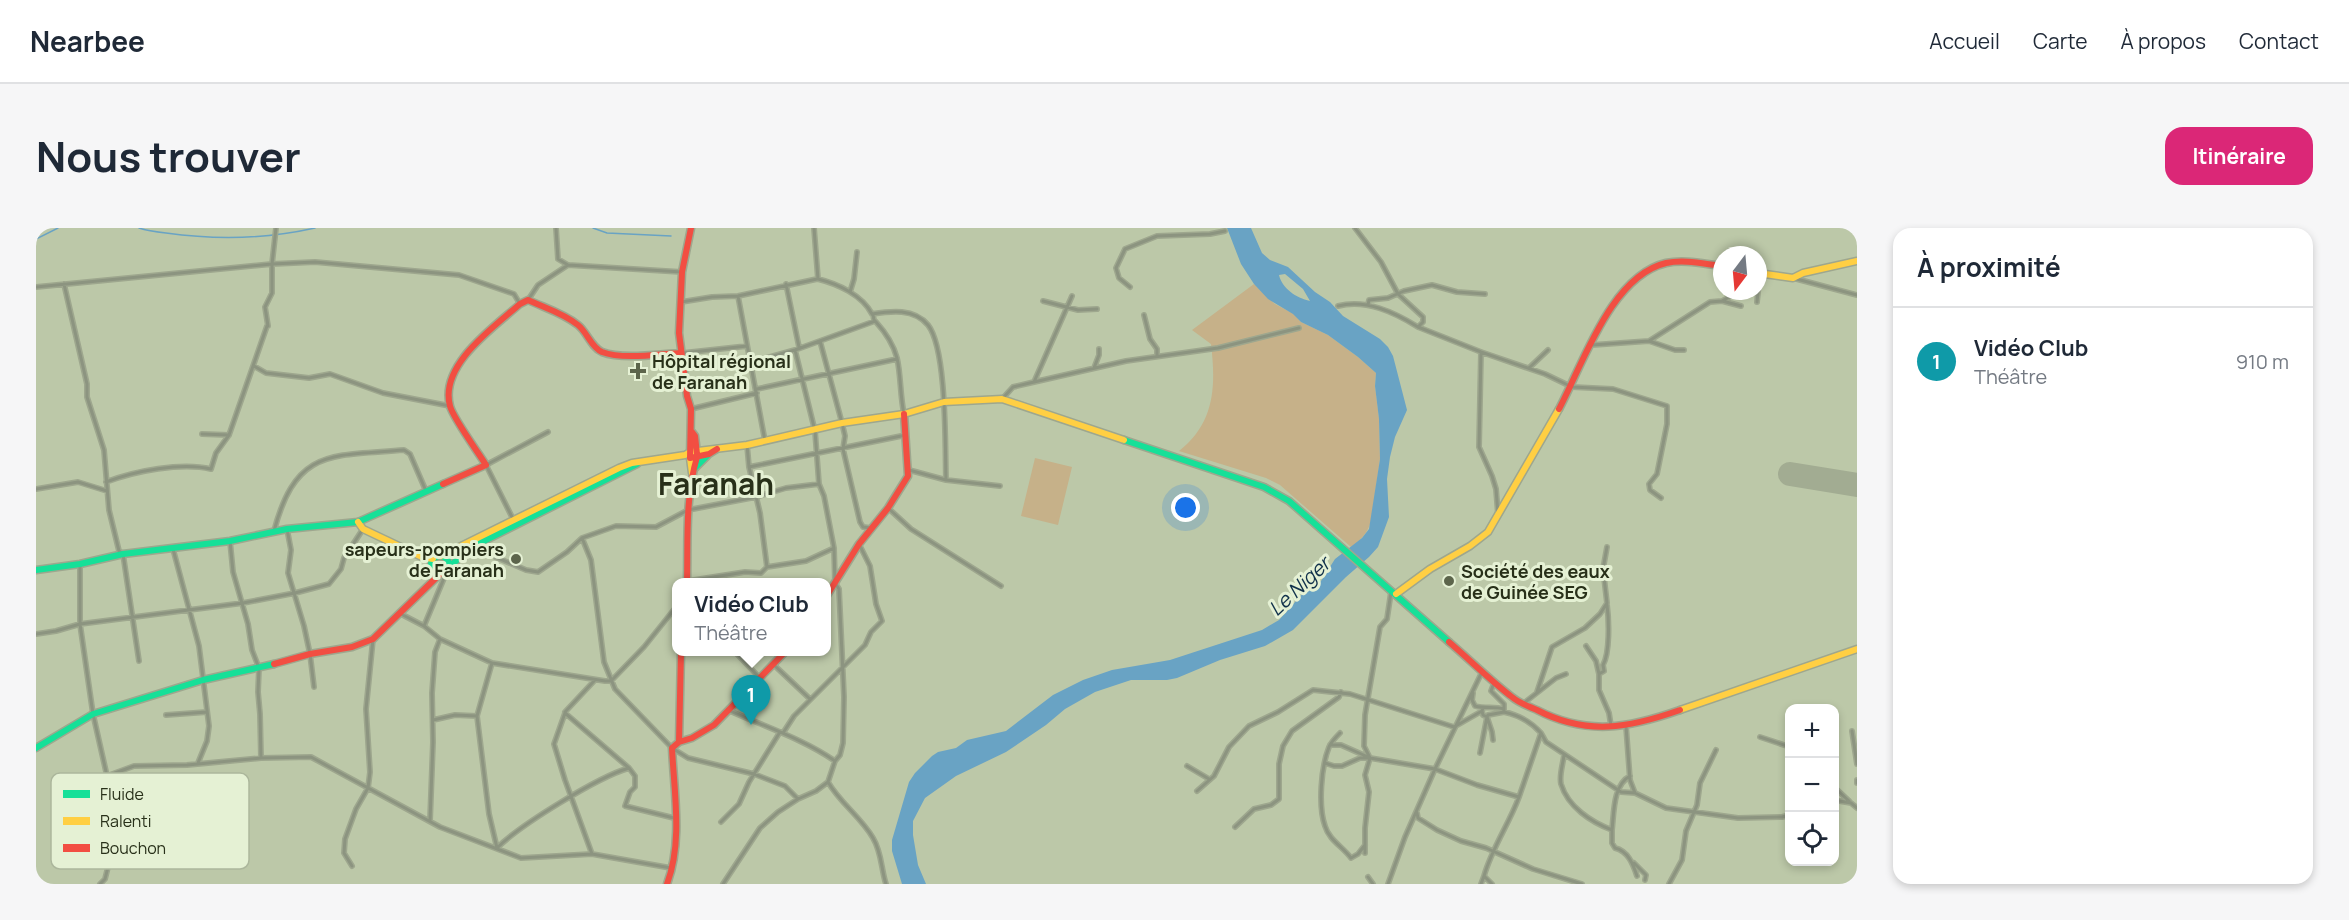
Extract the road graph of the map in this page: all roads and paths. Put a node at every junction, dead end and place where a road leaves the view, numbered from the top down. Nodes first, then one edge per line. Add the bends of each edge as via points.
1 (276, 228) edge
2 (556, 228) edge
3 (691, 228) edge
4 (814, 228) edge
5 (1355, 228) edge
6 (1225, 231) dead end
7 (857, 252) dead end
8 (1857, 261) edge
9 (272, 264) junction
10 (568, 265) junction
11 (1713, 265) edge
12 (682, 272) junction
13 (1767, 277) edge
14 (1793, 278) junction
15 (818, 279) junction
16 (64, 284) junction
17 (786, 284) junction
18 (1130, 286) dead end
19 (36, 287) edge
20 (850, 292) junction
21 (1398, 294) junction
22 (1485, 294) dead end
23 (1857, 295) edge
24 (738, 296) junction
25 (1072, 296) dead end
26 (528, 300) junction
27 (1043, 301) dead end
28 (1722, 301) joint
29 (681, 302) junction
30 (519, 304) junction
31 (1368, 305) junction
32 (1067, 306) junction
33 (1338, 306) dead end
34 (1741, 306) dead end
35 (1097, 309) dead end
36 (872, 314) junction
37 (1144, 315) dead end
38 (874, 321) junction
39 (1418, 327) junction
40 (1299, 328) dead end
41 (820, 341) junction
42 (1649, 341) junction
43 (1590, 345) junction
44 (747, 346) junction
45 (797, 349) junction
46 (1099, 349) dead end
47 (1548, 350) dead end
48 (1684, 350) dead end
49 (1481, 352) junction
50 (681, 353) junction
51 (1157, 356) junction
52 (897, 359) junction
53 (751, 362) junction
54 (254, 366) junction
55 (1094, 368) junction
56 (1529, 368) junction
57 (830, 373) junction
58 (802, 378) junction
59 (1034, 382) junction
60 (1571, 386) junction
61 (757, 391) junction
62 (1002, 399) junction
63 (944, 402) junction
64 (450, 406) junction
65 (691, 409) junction
66 (904, 414) junction
67 (842, 423) junction
68 (815, 431) junction
69 (548, 432) dead end
70 (202, 434) dead end
71 (693, 434) junction
72 (229, 435) junction
73 (906, 435) junction
74 (765, 441) junction
75 (747, 446) junction
76 (843, 449) junction
77 (708, 451) junction
78 (691, 454) junction
79 (817, 454) junction
80 (486, 465) junction
81 (749, 467) junction
82 (693, 470) junction
83 (909, 470) junction
84 (946, 480) junction
85 (106, 482) junction
86 (819, 484) junction
87 (1000, 486) dead end
88 (36, 489) edge
89 (107, 491) junction
90 (427, 492) junction
91 (756, 497) junction
92 (1661, 498) dead end
93 (888, 508) junction
94 (688, 510) junction
95 (1498, 514) junction
96 (358, 522) junction
97 (515, 523) junction
98 (871, 528) junction
99 (287, 529) junction
100 (363, 529) junction
101 (274, 531) junction
102 (582, 538) junction
103 (230, 541) junction
104 (859, 544) junction
105 (470, 545) junction
106 (173, 547) junction
107 (1607, 547) dead end
108 (834, 548) junction
109 (123, 554) junction
110 (441, 556) junction
111 (80, 564) junction
112 (432, 565) junction
113 (766, 567) junction
114 (36, 570) edge
115 (445, 570) junction
116 (687, 578) edge
117 (710, 578) edge
118 (835, 583) junction
119 (430, 585) junction
120 (1000, 586) dead end
121 (831, 589) edge
122 (1394, 592) junction
123 (295, 593) junction
124 (243, 603) junction
125 (1607, 603) junction
126 (190, 609) junction
127 (672, 612) edge
128 (400, 614) junction
129 (134, 617) junction
130 (80, 624) junction
131 (424, 626) junction
132 (36, 634) edge
133 (374, 639) junction
134 (440, 639) junction
135 (1586, 646) dead end
136 (1857, 649) edge
137 (310, 654) junction
138 (681, 656) edge
139 (740, 656) edge
140 (781, 656) edge
141 (139, 661) dead end
142 (492, 663) junction
143 (774, 665) junction
144 (842, 666) junction
145 (259, 668) junction
146 (1482, 672) junction
147 (1566, 674) dead end
148 (1599, 674) junction
149 (759, 677) junction
150 (203, 680) junction
151 (594, 681) junction
152 (610, 681) junction
153 (1494, 683) junction
154 (314, 687) dead end
155 (1341, 692) junction
156 (1537, 692) junction
157 (1473, 693) junction
158 (1368, 698) junction
159 (810, 699) junction
160 (1522, 704) junction
161 (1482, 710) junction
162 (1504, 710) junction
163 (730, 711) junction
164 (207, 712) junction
165 (565, 713) junction
166 (93, 714) junction
167 (166, 715) dead end
168 (477, 716) junction
169 (1487, 717) junction
170 (433, 720) junction
171 (1626, 726) junction
172 (1454, 727) junction
173 (1611, 728) junction
174 (1852, 731) dead end
175 (782, 732) junction
176 (1340, 733) dead end
177 (1540, 733) junction
178 (1760, 737) dead end
179 (1493, 740) dead end
180 (679, 742) junction
181 (1330, 745) junction
182 (1785, 745) edge
183 (36, 748) edge
184 (672, 748) junction
185 (1716, 750) dead end
186 (1480, 753) dead end
187 (1564, 755) junction
188 (261, 758) junction
189 (1370, 758) junction
190 (835, 761) junction
191 (198, 763) junction
192 (1325, 763) junction
193 (1857, 764) edge
194 (1187, 766) dead end
195 (629, 768) junction
196 (1435, 769) junction
197 (106, 773) edge
198 (115, 773) edge
199 (754, 774) junction
200 (1630, 776) junction
201 (1209, 779) junction
202 (828, 782) junction
203 (368, 788) junction
204 (1618, 790) junction
205 (1197, 791) dead end
206 (1839, 792) edge
207 (1635, 793) junction
208 (1519, 796) junction
209 (572, 797) junction
210 (798, 799) junction
211 (1839, 801) edge
212 (1851, 803) junction
213 (1857, 808) edge
214 (1417, 811) junction
215 (1695, 811) junction
216 (1785, 817) edge
217 (674, 818) junction
218 (430, 821) junction
219 (722, 822) dead end
220 (1235, 827) dead end
221 (1612, 830) junction
222 (1365, 845) junction
223 (497, 848) junction
224 (1494, 851) junction
225 (1365, 853) dead end
226 (592, 854) junction
227 (1633, 862) junction
228 (352, 866) dead end
229 (673, 868) junction
230 (108, 869) edge
231 (1484, 876) junction
232 (1637, 876) dead end
233 (1368, 878) dead end
234 (1645, 880) dead end
235 (100, 884) edge
236 (667, 884) edge
237 (723, 884) edge
238 (886, 884) edge
239 (1373, 884) edge
240 (1388, 884) edge
241 (1481, 884) edge
242 (1492, 884) edge
243 (1582, 884) edge
244 (1669, 884) edge

1 - 9 street
2 - 10 street via 558,259
3 - 12 main road
4 - 15 street
5 - 21 street via 1381,262
6 - 18 street via 1157,236 1125,249 1116,268 1119,278
7 - 20 street
8 - 14 main road
9 - 16 street
9 - 30 street via 340,263 459,276 514,294
9 - 54 street via 272,293 265,307 268,326
10 - 12 street
10 - 26 street via 538,285
11 - 43 main road via 1676,263 1645,273 1614,301
12 - 29 main road
13 - 14 main road
14 - 23 street
15 - 17 street
15 - 20 street
16 - 19 street
16 - 85 street via 87,396 104,450
17 - 24 street
17 - 45 street
20 - 36 street
21 - 22 street via 1432,285
21 - 31 street via 1369,300
21 - 39 street via 1423,317
24 - 29 street
24 - 44 street
25 - 32 street
26 - 30 main road
26 - 50 main road via 581,327 590,342 603,352
27 - 32 street
28 - 34 street
28 - 42 street via 1710,302
29 - 50 main road
30 - 64 main road via 468,351 449,384
31 - 33 street via 1359,302
31 - 39 street via 1401,316
32 - 35 street
32 - 59 street
36 - 38 street
36 - 63 street via 904,312 927,325 936,342
37 - 51 street
38 - 41 street
38 - 52 street via 886,332
39 - 49 street
40 - 51 street via 1218,348
41 - 45 street
41 - 57 street
42 - 43 street
42 - 48 street
43 - 60 main road
44 - 50 street
44 - 53 street
45 - 53 street
45 - 58 street
46 - 55 street
47 - 56 street
49 - 56 street
49 - 95 street via 1479,447 1494,483
50 - 65 main road
51 - 55 street
52 - 57 street
52 - 66 street
53 - 61 street
54 - 64 street via 266,373 309,378 330,374 383,393
54 - 72 street
55 - 59 street
56 - 60 street
57 - 58 street
57 - 67 street
58 - 61 street
58 - 68 street
59 - 62 street via 1013,387
60 - 92 street via 1613,389 1667,406 1657,474 1649,484 1650,490
60 - 95 main road
61 - 65 street
61 - 74 street
62 - 63 main road
62 - 122 main road via 1264,487 1289,501
63 - 66 main road
63 - 84 street
64 - 80 main road
65 - 71 main road
66 - 67 main road
66 - 73 main road
67 - 68 main road
67 - 76 street
68 - 74 main road
68 - 79 street
69 - 80 street
70 - 72 street
71 - 77 main road
71 - 78 main road
72 - 85 street via 216,453 211,469 193,465 163,468
73 - 76 street
73 - 83 main road
74 - 75 main road
75 - 77 main road
75 - 81 street
76 - 79 street
76 - 98 street via 860,522
77 - 78 main road
77 - 82 main road
78 - 82 main road
78 - 97 main road via 619,468
79 - 81 street
79 - 86 street
80 - 90 main road
80 - 97 street
81 - 91 street
82 - 94 main road
83 - 84 street
83 - 93 main road
84 - 87 street
85 - 89 street
86 - 91 street
86 - 108 street
88 - 89 street via 78,482
89 - 109 street via 119,551
90 - 96 main road
90 - 101 street via 410,454 404,450 356,452 322,460 304,470 293,484
91 - 94 street
91 - 113 street
93 - 98 main road
93 - 120 street via 911,529
94 - 102 street via 656,527 616,526
94 - 116 main road
95 - 122 main road via 1484,536
96 - 99 main road
96 - 100 main road
97 - 105 main road
98 - 104 main road
99 - 101 main road
99 - 123 street via 291,550 288,573
100 - 112 main road
100 - 123 street via 329,584
101 - 103 main road
102 - 105 street via 538,572
102 - 152 street via 591,560
103 - 106 main road
103 - 124 street via 233,572
104 - 118 main road
104 - 144 street via 870,566 882,621 865,645
105 - 110 main road
105 - 115 main road
106 - 109 main road
106 - 126 street
107 - 125 street via 1603,569
108 - 113 street via 806,561
108 - 118 street
109 - 111 main road
109 - 129 street
110 - 112 main road
110 - 115 main road via 447,560
111 - 114 main road
111 - 130 street
112 - 115 main road
112 - 119 main road
113 - 117 street via 761,573
115 - 119 main road
115 - 131 street
118 - 121 main road
118 - 144 street via 839,589
119 - 128 main road
122 - 146 main road
122 - 158 street via 1387,619 1380,627
123 - 124 street
123 - 137 street
124 - 126 street
124 - 145 street
125 - 148 street via 1608,646 1604,671
125 - 156 street via 1585,628 1552,647
126 - 129 street
126 - 150 street
127 - 152 street
128 - 131 street
128 - 133 main road
129 - 130 street
129 - 141 street
130 - 132 street
130 - 166 street
131 - 134 street
133 - 137 main road
133 - 203 street via 366,709
134 - 142 street
134 - 170 street via 435,652
135 - 148 street
136 - 171 main road
137 - 145 main road
137 - 154 street
138 - 180 main road
139 - 149 street
140 - 143 main road
142 - 151 street
142 - 168 street
143 - 149 main road
143 - 159 street
144 - 159 street
144 - 190 street via 844,732
145 - 150 main road
145 - 188 street
146 - 153 main road
146 - 157 street
147 - 156 street
148 - 173 street via 1599,690
149 - 163 main road
150 - 164 street
150 - 166 main road
151 - 152 street
151 - 165 street
152 - 184 street
153 - 160 main road
153 - 162 street via 1491,691 1504,704
155 - 158 street
155 - 201 street via 1313,690 1249,726 1229,747
155 - 220 street via 1292,731 1283,746 1279,799 1254,809
156 - 160 street
157 - 161 street via 1474,706
157 - 172 street
158 - 172 street
158 - 189 street via 1364,746
159 - 175 street
160 - 173 main road via 1572,724
161 - 162 street via 1495,706
161 - 169 street
161 - 172 street
162 - 169 street
162 - 177 street via 1516,714
163 - 175 street
163 - 180 main road via 703,734
164 - 167 street
164 - 191 street via 209,732
165 - 195 street
165 - 209 street via 554,744
166 - 183 main road
166 - 197 street
168 - 170 street via 442,716
168 - 223 street
169 - 179 street
169 - 186 street
170 - 218 street
171 - 173 main road
171 - 200 street
172 - 196 street
174 - 193 street
175 - 190 street
175 - 199 street
176 - 181 street
177 - 187 street
177 - 208 street
178 - 182 street
180 - 184 main road
181 - 189 street via 1341,745
181 - 192 street
184 - 199 street via 694,761
184 - 217 main road
185 - 215 street via 1700,783
187 - 204 street
187 - 221 street via 1561,783 1569,797 1589,820
188 - 191 street
188 - 203 street via 310,757
189 - 192 street via 1342,766
189 - 196 street
189 - 222 street via 1365,775 1369,792
190 - 202 street
191 - 198 street via 134,766
192 - 222 street via 1325,826 1338,848 1351,858
194 - 201 street
195 - 209 street
195 - 217 street via 635,776 635,787 625,806
196 - 208 street
196 - 214 street
199 - 210 street via 785,786
199 - 219 street via 739,804
200 - 204 street
200 - 207 street
201 - 205 street
202 - 210 street
202 - 238 street via 872,836 883,862
203 - 218 street
203 - 228 street via 345,839 344,853
204 - 207 street
204 - 221 street
206 - 212 street
207 - 215 street via 1666,808
208 - 224 street
209 - 223 street
209 - 226 street
210 - 237 street via 760,828
211 - 212 street
212 - 213 street
214 - 224 street via 1418,818 1437,830
214 - 240 street
215 - 216 street via 1738,818
215 - 244 street via 1686,831 1682,861
217 - 229 main road
218 - 223 street
221 - 227 street via 1615,848 1622,849
222 - 225 street
223 - 226 street via 521,858
224 - 231 street
224 - 243 street via 1533,869
226 - 229 street
227 - 232 street
227 - 234 street via 1646,875
229 - 236 main road
230 - 235 street
231 - 241 street
231 - 242 street
233 - 239 street

